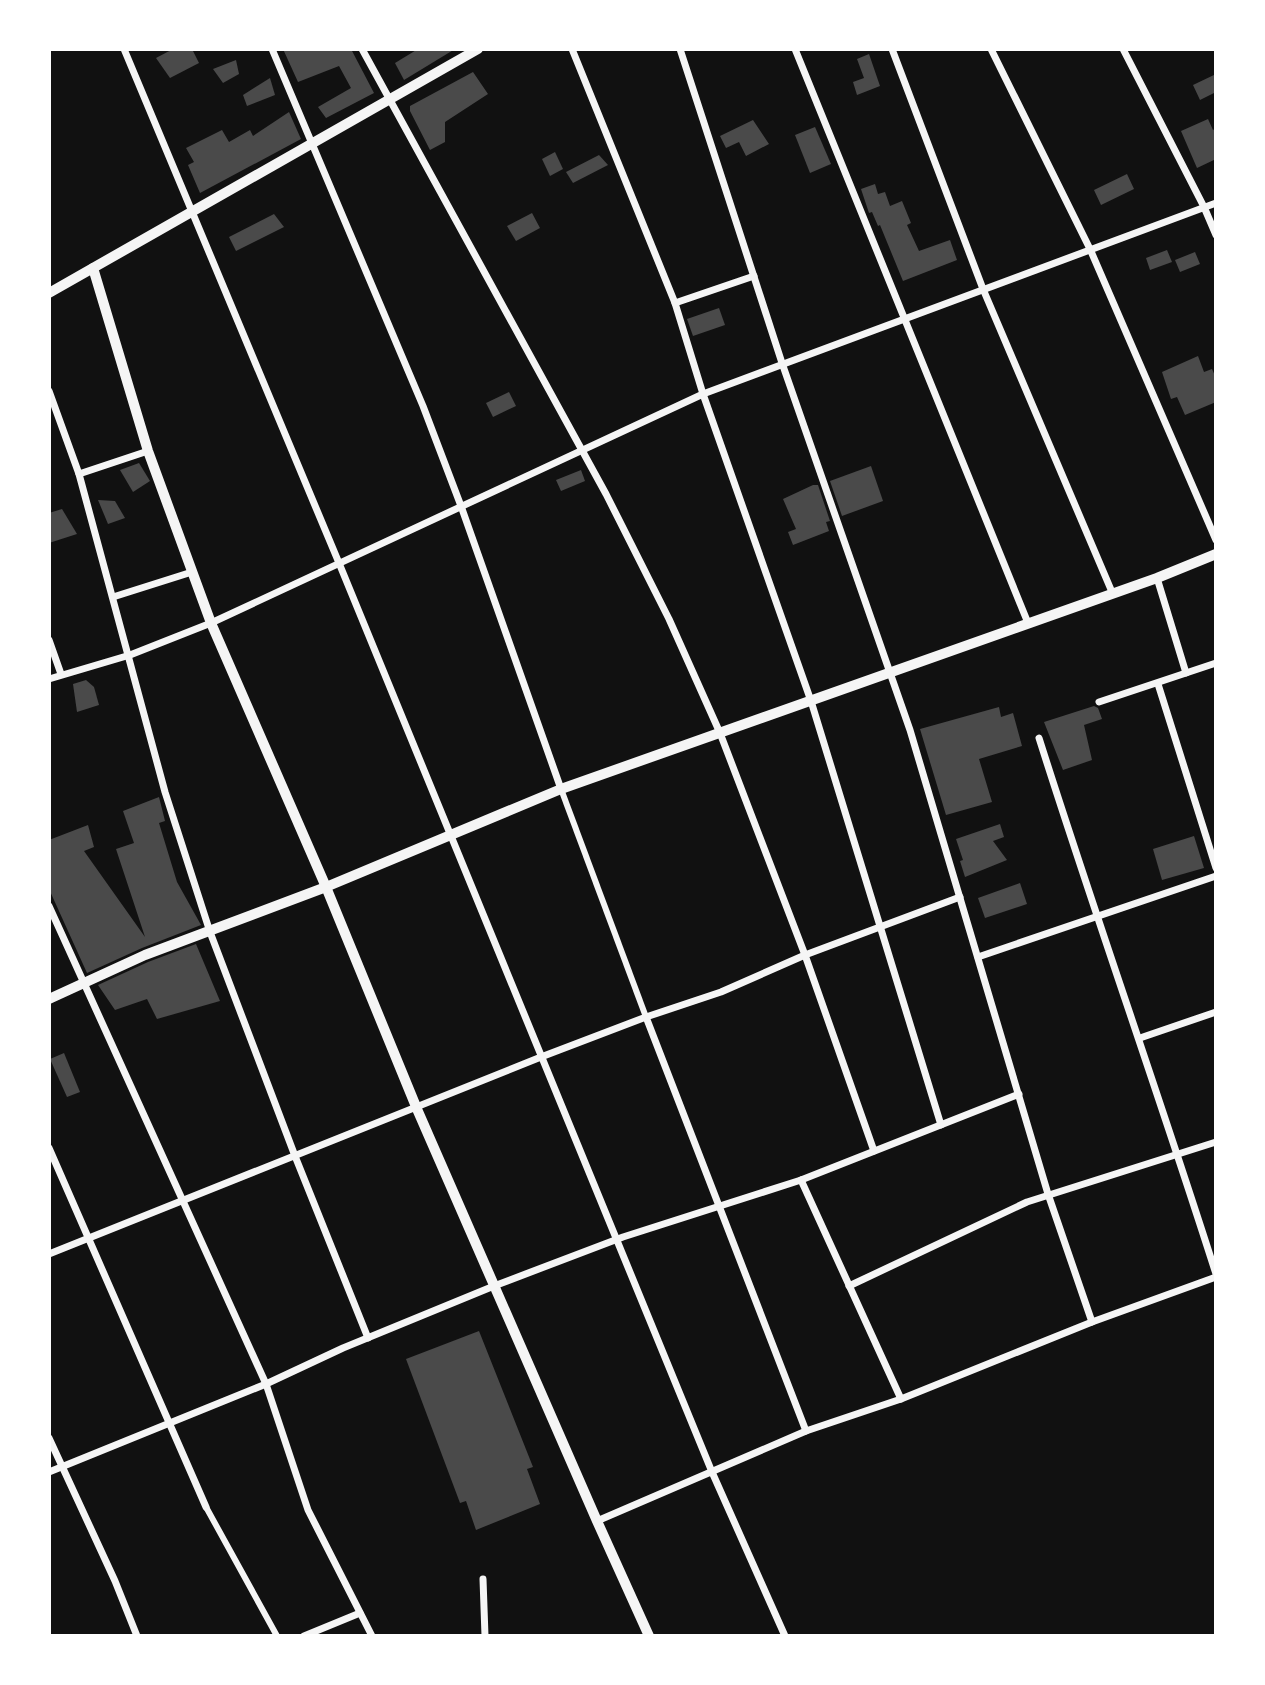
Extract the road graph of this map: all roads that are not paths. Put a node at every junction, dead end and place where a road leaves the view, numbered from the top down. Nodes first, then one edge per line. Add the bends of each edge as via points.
1 (124, 49) edge
2 (272, 49) edge
3 (362, 49) edge
4 (478, 49) edge
5 (572, 49) edge
6 (680, 49) edge
7 (795, 49) edge
8 (892, 49) edge
9 (991, 49) edge
10 (1123, 49) edge
11 (389, 100) junction
12 (311, 146) junction
13 (1216, 203) edge
14 (1204, 207) junction
15 (193, 212) junction
16 (1216, 235) edge
17 (1090, 249) junction
18 (93, 268) junction
19 (754, 276) junction
20 (983, 289) junction
21 (49, 293) edge
22 (675, 303) junction
23 (905, 318) junction
24 (782, 363) junction
25 (49, 391) edge
26 (704, 394) junction
27 (580, 450) junction
28 (148, 451) junction
29 (79, 474) junction
30 (461, 506) junction
31 (1216, 540) edge
32 (1216, 554) edge
33 (339, 563) junction
34 (192, 572) junction
35 (1157, 578) junction
36 (1112, 592) junction
37 (113, 597) junction
38 (1028, 623) junction
39 (211, 624) junction
40 (49, 640) edge
41 (130, 656) junction
42 (1216, 663) edge
43 (890, 672) junction
44 (1186, 673) junction
45 (61, 674) junction
46 (49, 679) edge
47 (1158, 684) junction
48 (811, 701) junction
49 (1099, 702) dead end
50 (720, 733) junction
51 (1040, 738) dead end
52 (561, 789) junction
53 (451, 835) junction
54 (1216, 868) edge
55 (1216, 876) edge
56 (326, 887) junction
57 (960, 897) junction
58 (49, 906) edge
59 (1096, 917) junction
60 (882, 928) junction
61 (210, 932) junction
62 (806, 955) junction
63 (978, 957) junction
64 (85, 982) junction
65 (49, 999) edge
66 (1216, 1012) edge
67 (646, 1017) junction
68 (1140, 1038) junction
69 (541, 1057) junction
70 (1019, 1094) junction
71 (417, 1108) junction
72 (942, 1125) junction
73 (1216, 1142) edge
74 (49, 1148) edge
75 (874, 1151) junction
76 (1178, 1155) junction
77 (295, 1157) junction
78 (802, 1180) junction
79 (1048, 1194) junction
80 (183, 1200) junction
81 (720, 1207) junction
82 (89, 1237) junction
83 (616, 1239) junction
84 (49, 1254) edge
85 (1216, 1276) edge
86 (494, 1286) junction
87 (849, 1286) junction
88 (1092, 1322) junction
89 (368, 1338) junction
90 (266, 1384) junction
91 (901, 1399) junction
92 (171, 1423) junction
93 (806, 1431) junction
94 (49, 1438) edge
95 (63, 1467) junction
96 (49, 1472) edge
97 (712, 1472) junction
98 (206, 1507) joint
99 (597, 1521) junction
100 (483, 1579) dead end
101 (360, 1613) junction
102 (137, 1636) edge
103 (277, 1636) edge
104 (304, 1636) edge
105 (372, 1636) edge
106 (485, 1636) edge
107 (649, 1636) edge
108 (785, 1636) edge

1 - 15 street
2 - 12 street
3 - 11 street
4 - 11 street
5 - 22 street
6 - 19 street
7 - 23 street
8 - 20 street
9 - 17 street
10 - 14 street
11 - 12 street
11 - 27 street
12 - 15 street
12 - 30 street
13 - 14 street
14 - 16 street
14 - 17 street
15 - 18 street
15 - 33 street
17 - 20 street
17 - 31 street
18 - 21 street
18 - 28 street
19 - 22 street
19 - 24 street
20 - 23 street
20 - 36 street
22 - 26 street
23 - 24 street
23 - 38 street
24 - 26 street
24 - 43 street
25 - 29 street
26 - 27 street
26 - 48 street
27 - 30 street
27 - 50 street via 669,619
28 - 29 street
28 - 34 street
29 - 37 street
30 - 33 street
30 - 52 street
32 - 35 street
33 - 39 street
33 - 53 street
34 - 37 street
34 - 39 street
35 - 36 street
35 - 44 street
36 - 38 street
37 - 41 street
38 - 43 street
39 - 41 street
39 - 56 street
40 - 45 street
41 - 45 street
41 - 61 street via 165,792
42 - 44 street
43 - 48 street
43 - 57 street
44 - 47 street
45 - 46 street
47 - 49 street
47 - 54 street
48 - 50 street
48 - 60 street
50 - 52 street
50 - 62 street
51 - 59 street
52 - 53 street
52 - 67 street
53 - 56 street
53 - 69 street
55 - 59 street
56 - 61 street
56 - 71 street
57 - 60 street
57 - 63 street
58 - 64 street
59 - 63 street
59 - 68 street
60 - 62 street
60 - 72 street
61 - 64 street
61 - 77 street
62 - 67 street via 721,992
62 - 75 street
63 - 70 street
64 - 65 street
64 - 80 street
66 - 68 street
67 - 69 street
67 - 81 street
68 - 76 street
69 - 71 street
69 - 83 street
70 - 72 street
70 - 79 street
71 - 77 street
71 - 86 street
72 - 75 street
73 - 76 street
74 - 82 street
75 - 78 street
76 - 79 street
76 - 85 street
77 - 80 street
77 - 89 street
78 - 81 street
78 - 87 street
79 - 87 street
79 - 88 street
80 - 82 street
80 - 90 street
81 - 83 street
81 - 93 street
82 - 84 street
82 - 92 street
83 - 86 street
83 - 97 street
85 - 88 street
86 - 89 street
86 - 99 street
87 - 91 street
88 - 91 street
89 - 90 street
90 - 92 street
90 - 101 street via 308,1510
91 - 93 street
92 - 95 street
92 - 98 street
93 - 97 street
94 - 95 street
95 - 96 street
95 - 102 street
97 - 99 street
97 - 108 street
98 - 103 street
99 - 107 street
100 - 106 street
101 - 104 street
101 - 105 street

